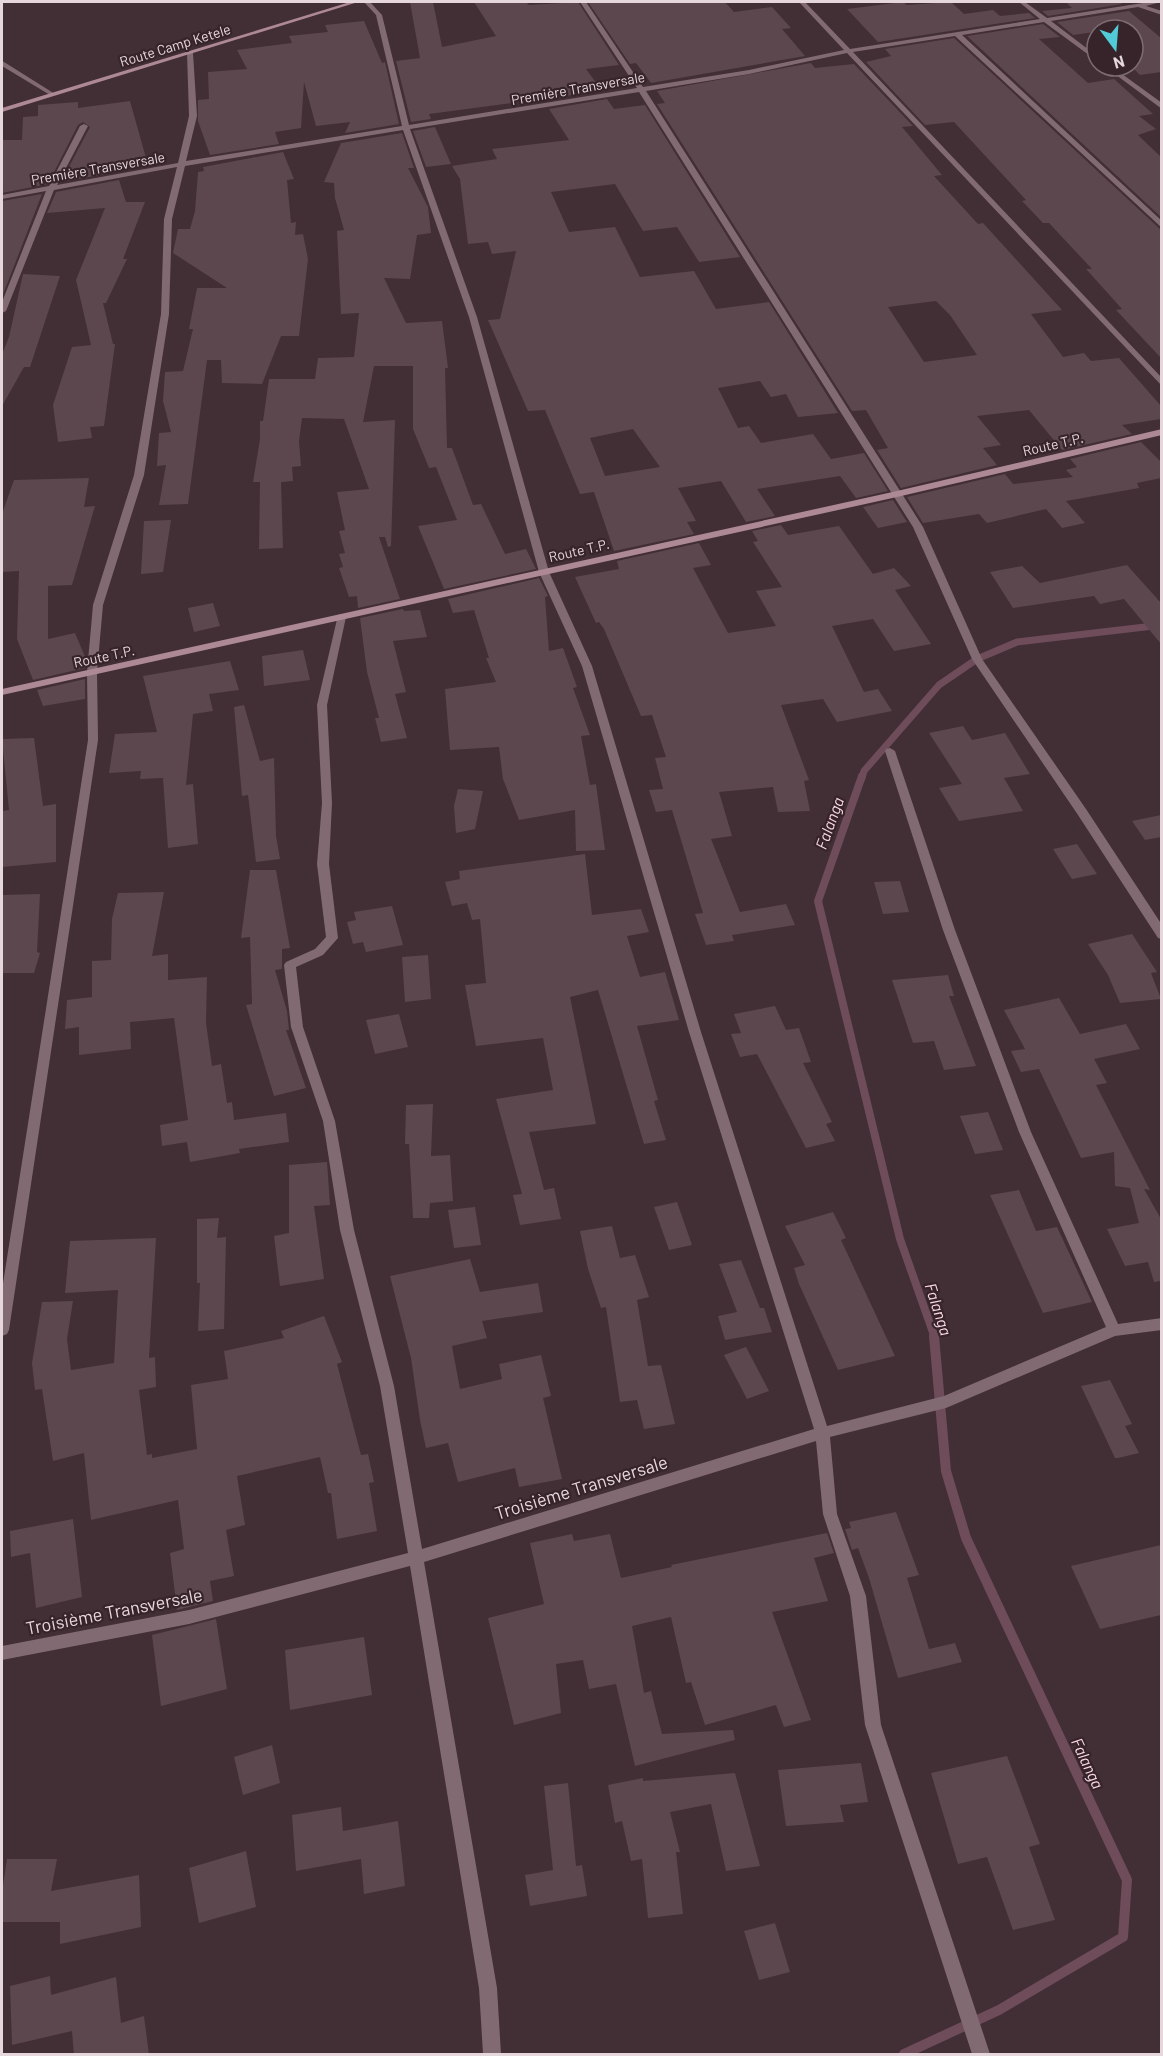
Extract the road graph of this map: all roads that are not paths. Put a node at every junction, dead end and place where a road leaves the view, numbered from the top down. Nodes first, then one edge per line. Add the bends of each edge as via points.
1 (356, 2) edge
2 (367, 2) edge
3 (582, 2) edge
4 (802, 2) edge
5 (1022, 2) edge
6 (1128, 2) edge
7 (1158, 2) edge
8 (1139, 6) junction
9 (1161, 13) edge
10 (1042, 19) junction
11 (956, 33) junction
12 (1085, 50) edge
13 (849, 51) junction
14 (190, 53) junction
15 (2, 63) edge
16 (1123, 78) edge
17 (641, 89) junction
18 (52, 94) junction
19 (1161, 107) edge
20 (2, 110) edge
21 (84, 126) dead end
22 (406, 128) junction
23 (183, 164) junction
24 (51, 189) junction
25 (2, 197) edge
26 (1161, 226) edge
27 (2, 311) edge
28 (1161, 384) edge
29 (1161, 432) edge
30 (897, 494) junction
31 (544, 572) junction
32 (341, 616) junction
33 (92, 672) junction
34 (2, 692) edge
35 (890, 751) dead end
36 (1161, 935) edge
37 (1161, 1324) edge
38 (2, 1330) edge
39 (1114, 1330) junction
40 (822, 1433) junction
41 (417, 1557) junction
42 (2, 1653) edge
43 (492, 2055) edge
44 (981, 2055) edge

1 - 14 street, Route Camp Ketele
2 - 22 street via 379,15
3 - 17 street
4 - 13 street
5 - 10 street
6 - 8 street
7 - 8 street, Première Transversale
8 - 9 street
8 - 10 street, Première Transversale
10 - 11 street, Première Transversale
10 - 12 street
11 - 13 street, Première Transversale
11 - 26 street
13 - 17 street, Première Transversale
13 - 28 street
14 - 18 street, Route Camp Ketele
14 - 23 street via 193,116
15 - 18 street
16 - 19 street
17 - 22 street, Première Transversale
17 - 30 street
18 - 20 street, Route Camp Ketele
21 - 24 street
22 - 23 street, Première Transversale
22 - 31 street via 473,317
23 - 24 street, Première Transversale
23 - 33 street via 168,219 165,314 139,475 98,605
24 - 25 street, Première Transversale
24 - 27 street
29 - 30 street, Route T.P.
30 - 31 street, Route T.P.
30 - 36 street via 918,526 977,659
31 - 32 street, Route T.P.
31 - 40 street via 587,666 695,1032
32 - 33 street, Route T.P.
32 - 41 street via 322,705 327,802 323,864 332,938 319,952 290,965 297,1027 329,1121 347,1230 387,1386
33 - 34 street, Route T.P.
33 - 38 street via 93,740
35 - 39 street via 949,930 1025,1132
37 - 39 street, Troisième Transversale
39 - 40 street, Troisième Transversale via 946,1402
40 - 41 street, Troisième Transversale
40 - 44 street via 830,1514 858,1596 873,1725
41 - 42 street, Troisième Transversale via 189,1617
41 - 43 street via 488,1988

